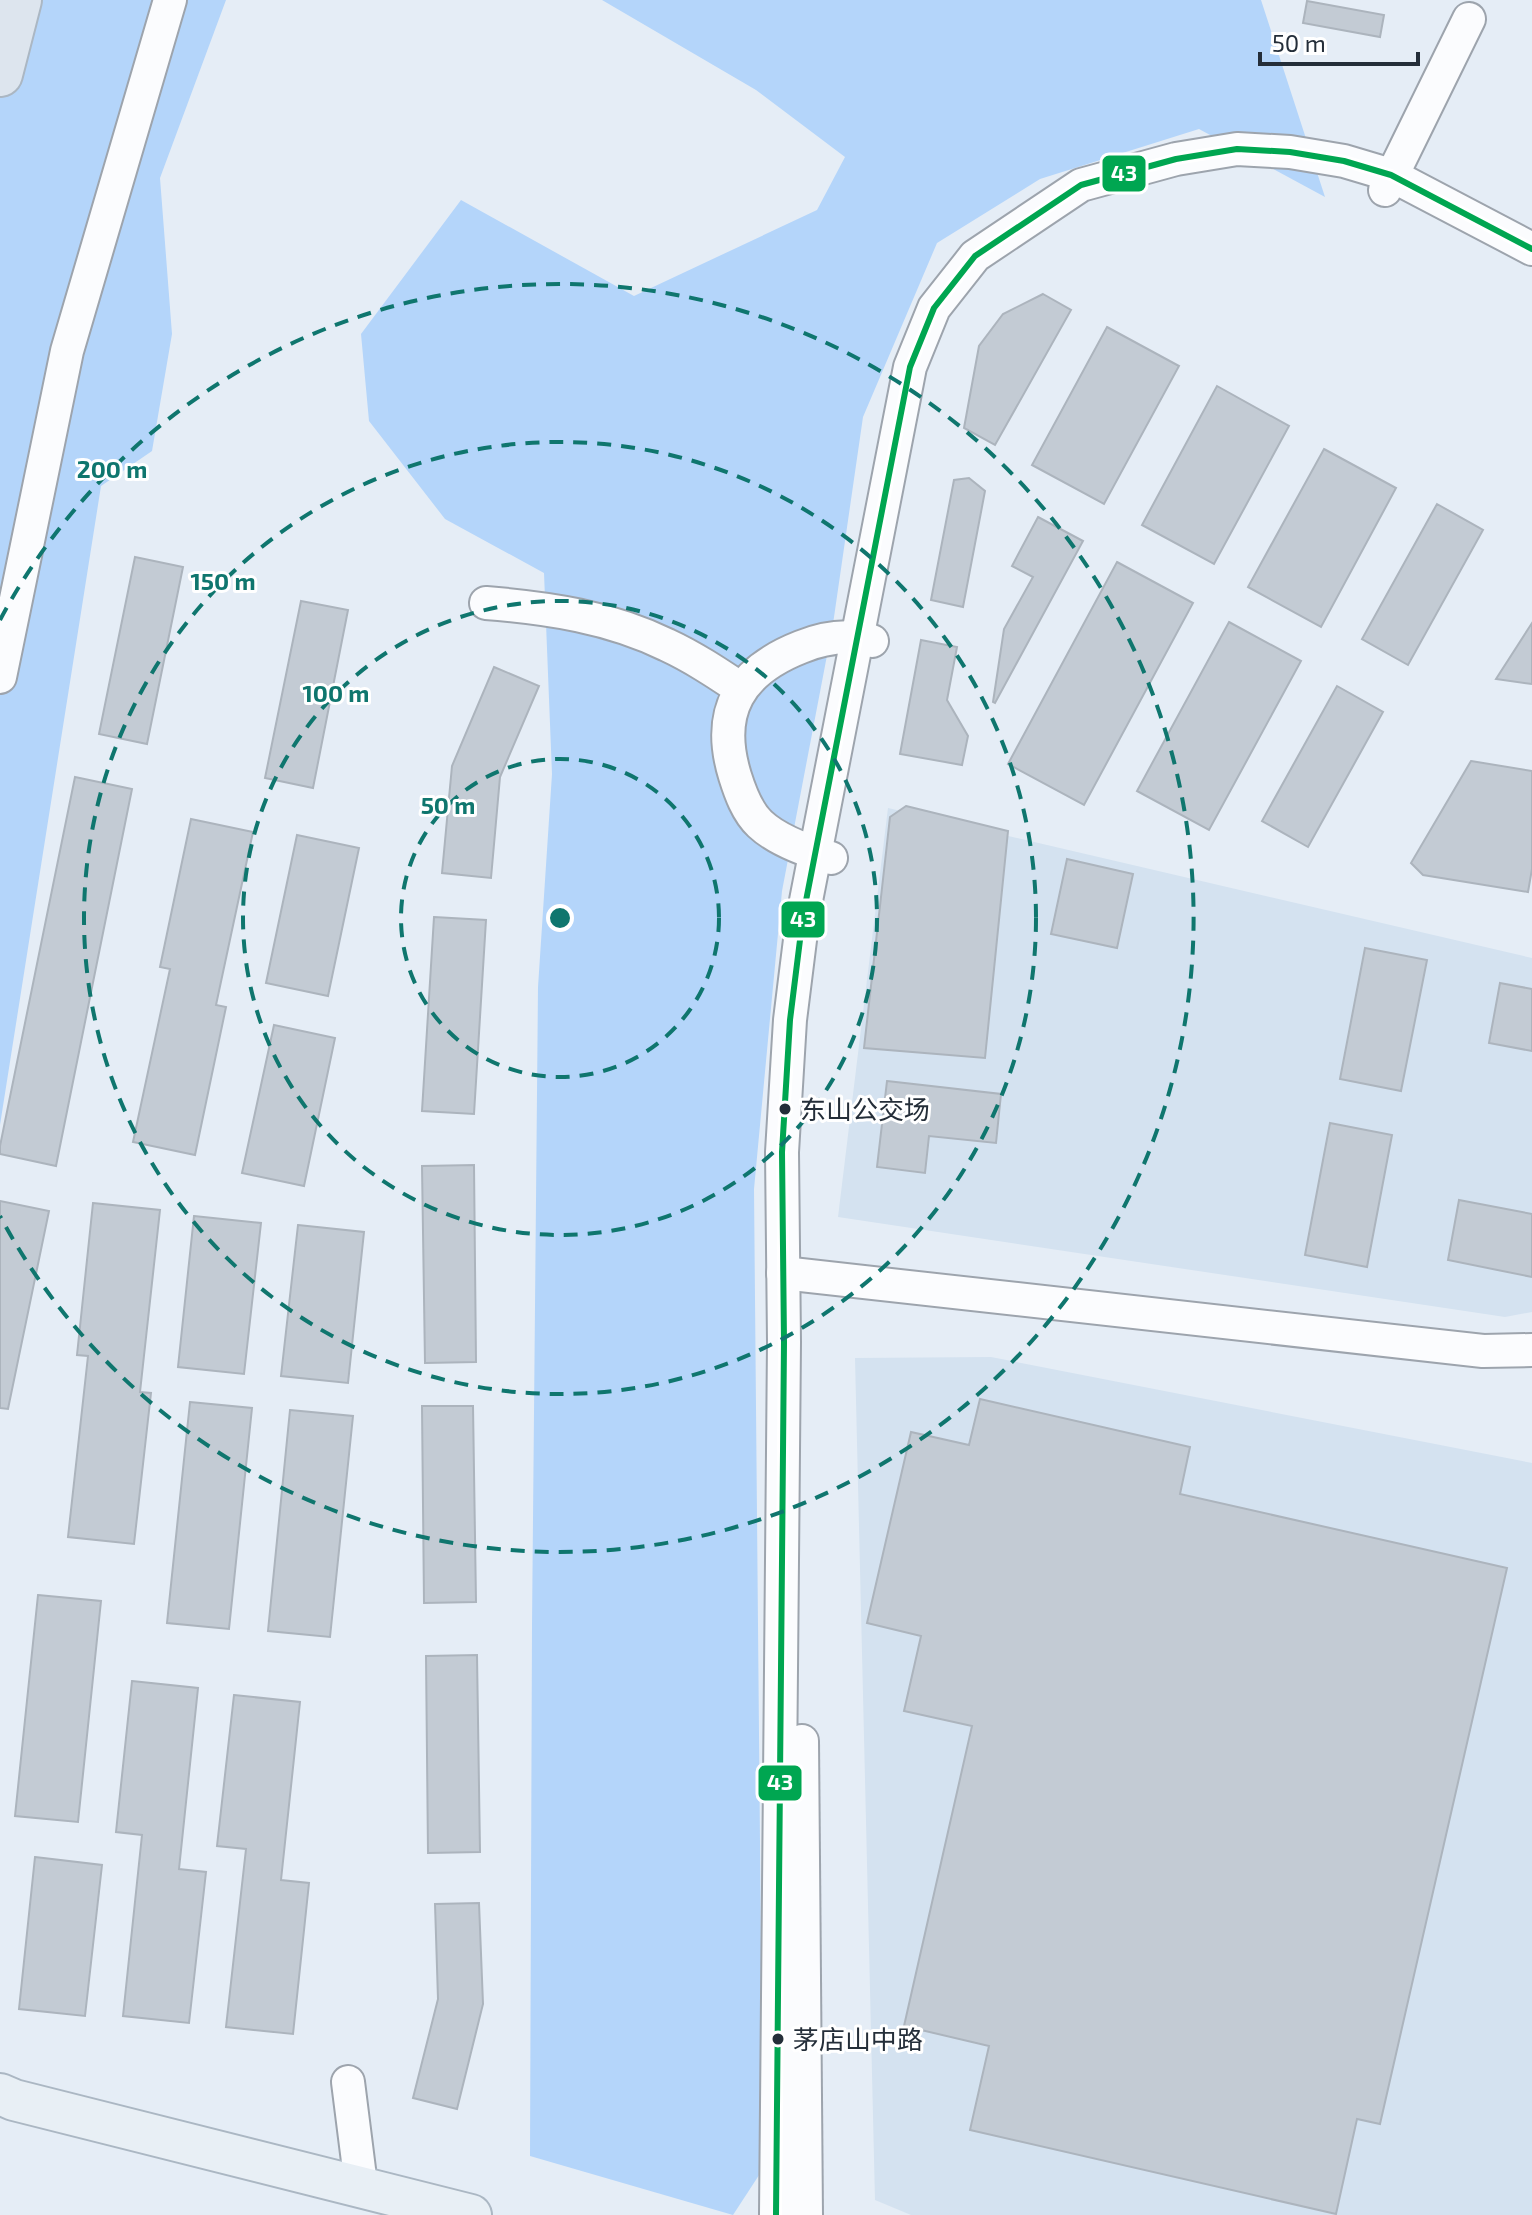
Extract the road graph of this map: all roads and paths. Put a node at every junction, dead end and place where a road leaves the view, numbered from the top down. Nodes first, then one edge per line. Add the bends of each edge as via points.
1 (17, 0) edge
2 (170, 0) edge
3 (1469, 19) dead end
4 (0, 73) edge
5 (1388, 183) junction
6 (1532, 249) edge
7 (1532, 266) edge
8 (486, 603) dead end
9 (864, 639) junction
10 (0, 677) edge
11 (741, 689) junction
12 (823, 856) junction
13 (791, 1283) junction
14 (1532, 1350) edge
15 (1532, 1359) edge
16 (348, 2082) dead end
17 (7, 2097) edge
18 (361, 2185) junction
19 (471, 2215) edge
20 (776, 2215) edge
21 (806, 2215) edge

1 - 4 highway
2 - 10 street via 67,351
3 - 5 street
5 - 6 street
5 - 7 street
5 - 9 street via 1237,164 1179,175 1087,200 986,267 948,317 924,372
8 - 11 street via 541,608 628,629
9 - 11 street via 817,640 782,654 755,671
9 - 12 street
11 - 12 street via 727,735 740,794 758,822
12 - 13 street via 805,1022
13 - 14 street via 1468,1350
13 - 15 street via 1483,1361
13 - 20 street
13 - 21 street
16 - 18 street
17 - 18 main road
18 - 19 main road

